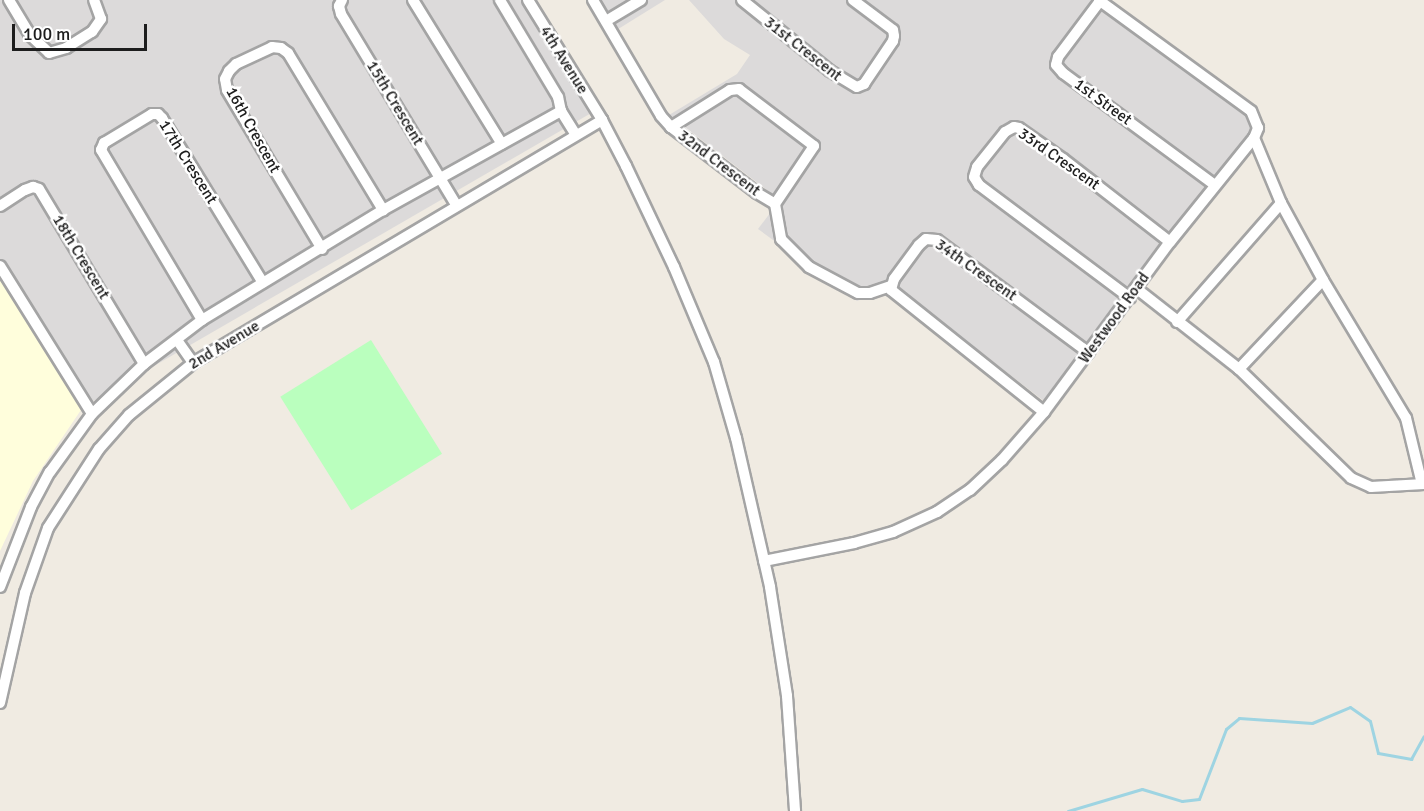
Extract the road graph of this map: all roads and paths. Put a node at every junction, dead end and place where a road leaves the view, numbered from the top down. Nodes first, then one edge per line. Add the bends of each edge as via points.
1 (9, 0) edge
2 (94, 0) edge
3 (342, 0) edge
4 (413, 0) edge
5 (500, 0) edge
6 (528, 0) edge
7 (593, 0) edge
8 (641, 0) edge
9 (742, 0) edge
10 (853, 0) edge
11 (1100, 0) edge
12 (606, 21) junction
13 (561, 111) junction
14 (602, 120) junction
15 (671, 127) junction
16 (576, 135) junction
17 (1254, 138) junction
18 (502, 144) junction
19 (441, 179) junction
20 (1215, 185) junction
21 (1281, 203) junction
22 (775, 204) junction
23 (456, 205) junction
24 (0, 206) edge
25 (383, 210) junction
26 (1170, 242) junction
27 (322, 249) junction
28 (0, 266) edge
29 (1323, 280) junction
30 (263, 283) junction
31 (890, 286) junction
32 (1133, 293) junction
33 (202, 320) junction
34 (1177, 322) junction
35 (177, 339) junction
36 (1089, 353) junction
37 (193, 363) junction
38 (144, 364) junction
39 (1239, 369) junction
40 (1044, 412) junction
41 (92, 414) junction
42 (1423, 484) edge
43 (764, 561) junction
44 (0, 587) edge
45 (0, 703) edge
46 (795, 811) edge

1 - 2 street via 30,35 49,53 92,32 101,19
3 - 19 street, 15th Crescent via 341,14
4 - 18 street
5 - 13 street via 558,97
6 - 14 street, 4th Avenue
7 - 12 street, 32nd Crescent
8 - 12 street
9 - 10 street, 31st Crescent via 822,65 856,87 864,84 894,36 892,30
11 - 17 street via 1251,111 1258,128
11 - 20 street, 1st Street via 1056,65
12 - 15 street, 32nd Crescent via 650,101
13 - 16 street
13 - 18 street
14 - 16 street, 2nd Avenue
14 - 43 street, 4th Avenue via 674,267 714,362
15 - 22 street, 32nd Crescent
15 - 22 street, 32nd Crescent via 730,90 739,89 747,94 814,146
16 - 23 street, 2nd Avenue
17 - 20 street, Westwood Road
17 - 21 street
18 - 19 street
19 - 23 street, 15th Crescent
19 - 25 street
20 - 26 street, Westwood Road
21 - 29 street
21 - 34 street
22 - 31 street via 781,239 809,267 858,293
23 - 37 street, 2nd Avenue
24 - 38 street, 18th Crescent via 25,190 39,189
25 - 27 street
25 - 27 street, 16th Crescent via 288,53 272,46 236,64 225,79 227,90
26 - 32 street, Westwood Road
26 - 32 street, 33rd Crescent via 1019,128 1005,132 977,167 974,177 979,184
27 - 30 street
28 - 41 street
29 - 39 street
29 - 42 street via 1406,418
30 - 33 street
30 - 33 street, 17th Crescent via 158,114 104,143 101,150
31 - 36 street, 34th Crescent via 919,245 933,238
31 - 40 street via 893,293
32 - 34 street
32 - 36 street, Westwood Road
33 - 35 street
34 - 39 street
35 - 37 street
35 - 38 street
36 - 40 street, Westwood Road
37 - 45 street, 2nd Avenue via 136,408 99,449 48,528 25,593
38 - 41 street
39 - 42 street via 1351,478 1371,487
40 - 43 street, Westwood Road via 986,475 936,512 893,532
41 - 44 street via 50,472 31,507
43 - 46 street, 4th Avenue via 781,646

